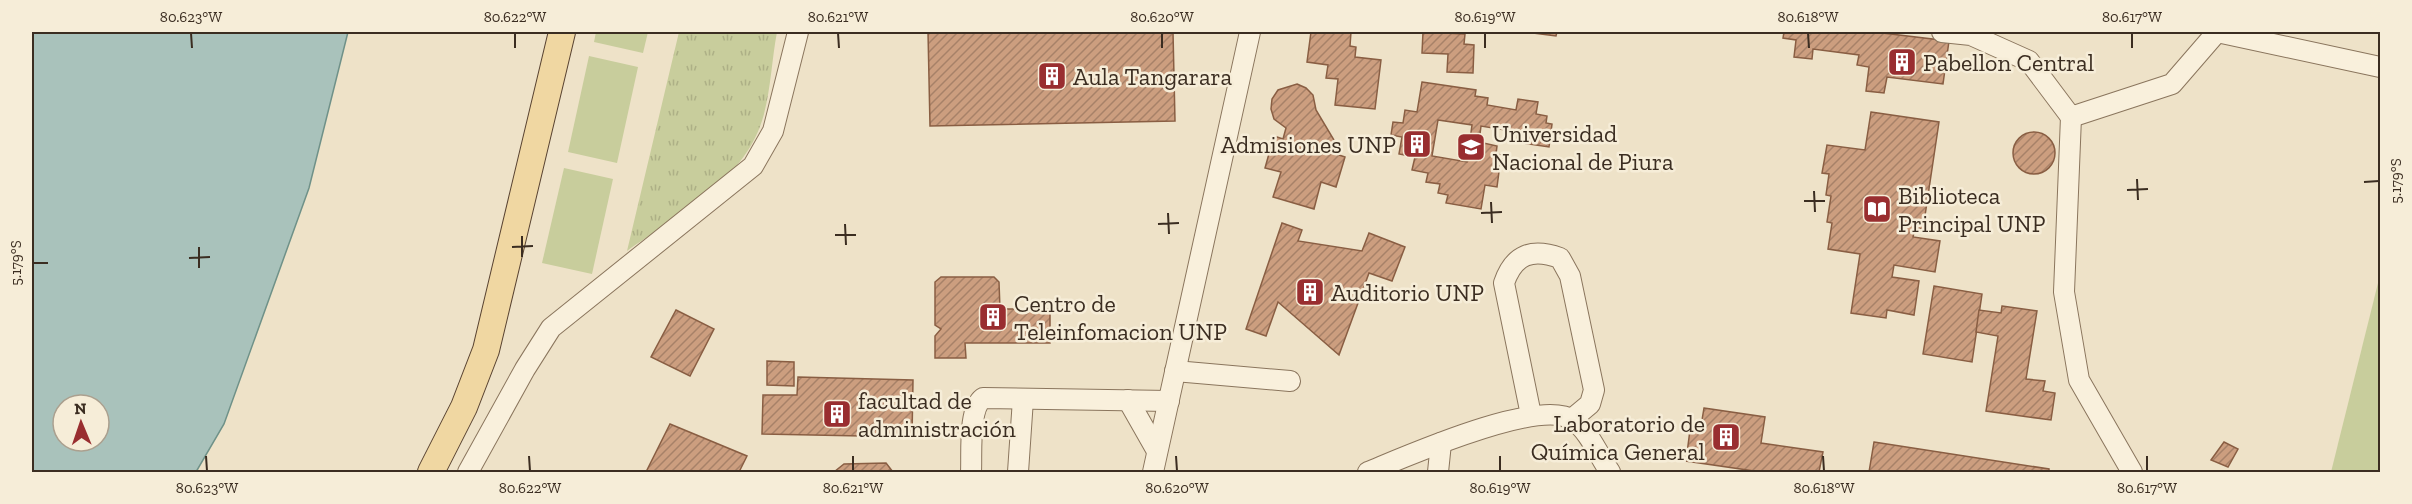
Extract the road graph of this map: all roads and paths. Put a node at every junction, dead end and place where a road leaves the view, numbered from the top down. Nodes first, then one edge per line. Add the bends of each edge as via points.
1 (562, 32) edge
2 (798, 32) edge
3 (1250, 32) edge
4 (1942, 32) edge
5 (2217, 32) edge
6 (2380, 67) edge
7 (2071, 117) junction
8 (1175, 371) junction
9 (1290, 381) dead end
10 (1023, 399) junction
11 (1128, 400) junction
12 (1168, 401) junction
13 (1531, 415) junction
14 (1572, 419) junction
15 (1441, 442) junction
16 (1157, 451) junction
17 (431, 472) edge
18 (468, 472) edge
19 (970, 472) edge
20 (1018, 472) edge
21 (1153, 472) edge
22 (1368, 472) edge
23 (1438, 472) edge
24 (1610, 472) edge
25 (2132, 472) edge

1 - 17 main road via 486,350 464,407
2 - 18 lane via 773,131 753,166 551,328
3 - 8 lane
4 - 7 lane via 1971,35 2029,61
5 - 6 lane
5 - 7 lane via 2172,84
7 - 25 lane via 2064,292 2079,380
8 - 9 lane
8 - 12 lane
10 - 11 lane
10 - 19 lane via 983,398 977,403
10 - 20 lane
11 - 12 lane
11 - 16 lane
12 - 16 lane
13 - 14 lane via 1552,414
13 - 14 lane via 1504,283 1510,267 1525,255 1544,252 1560,258 1570,276 1594,390 1590,404
13 - 15 lane
14 - 24 lane
15 - 22 lane
15 - 23 lane
16 - 21 lane

